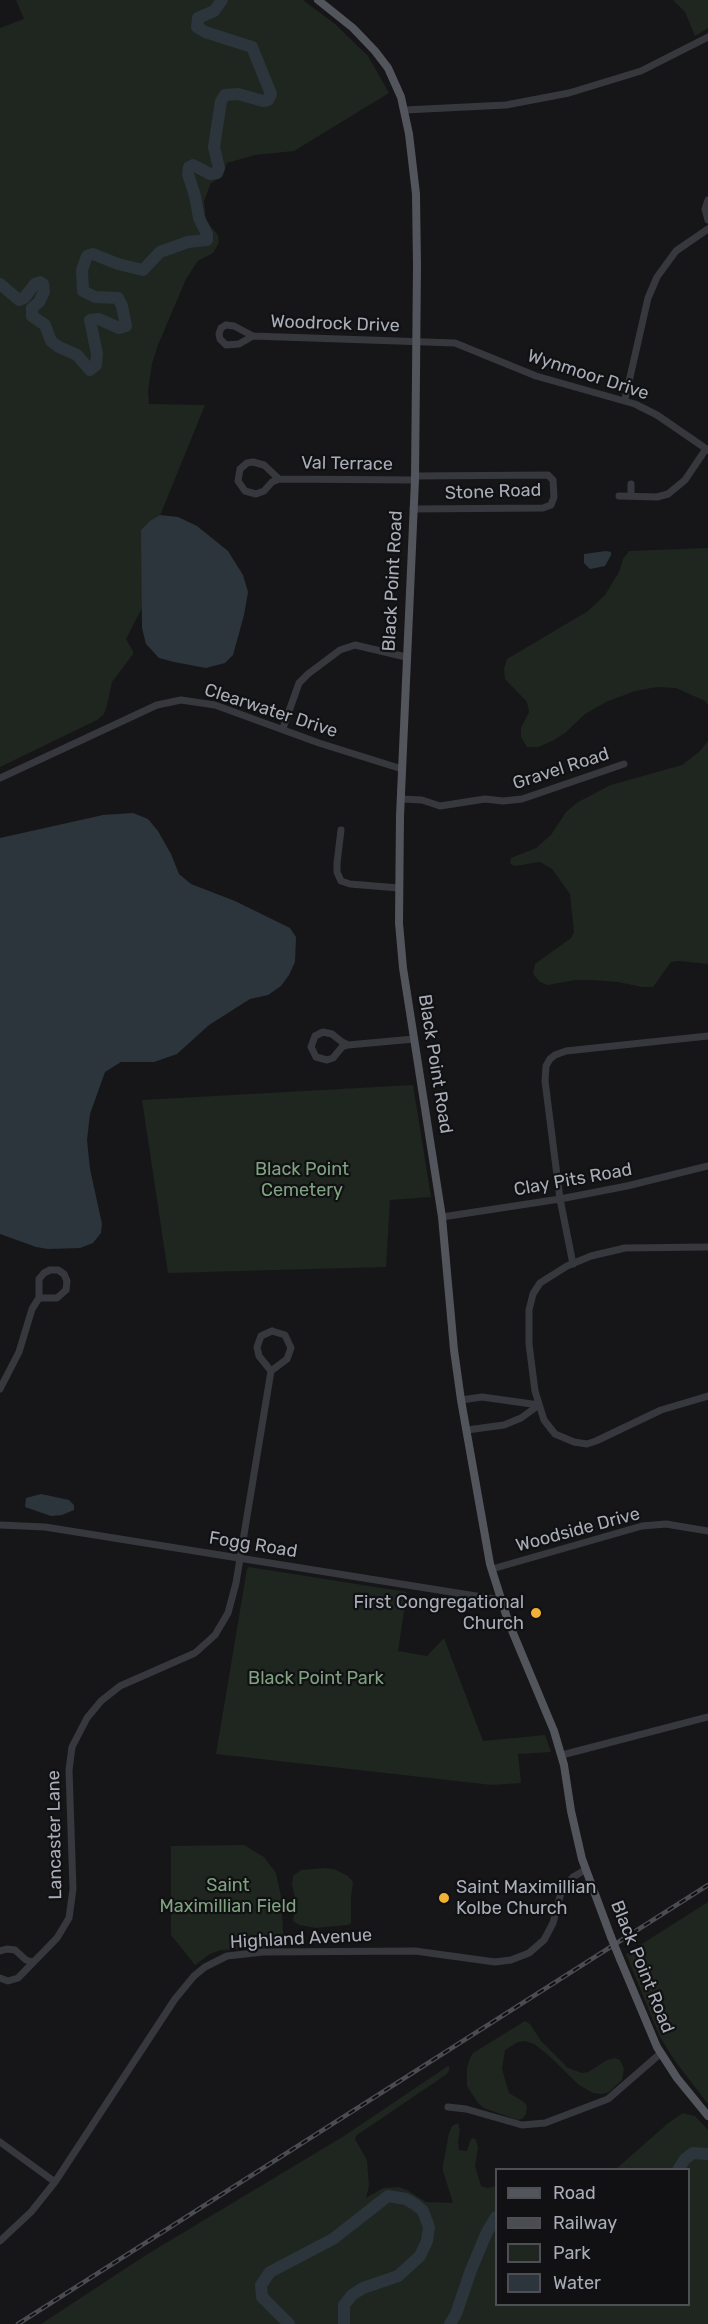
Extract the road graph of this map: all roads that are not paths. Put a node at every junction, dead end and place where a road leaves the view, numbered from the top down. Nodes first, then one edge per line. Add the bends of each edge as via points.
1 (318, 0) edge
2 (708, 37) edge
3 (405, 110) junction
4 (708, 200) edge
5 (708, 220) edge
6 (708, 229) edge
7 (253, 336) dead end
8 (416, 342) junction
9 (625, 399) junction
10 (707, 450) edge
11 (415, 478) junction
12 (279, 479) junction
13 (631, 484) dead end
14 (619, 496) dead end
15 (631, 496) junction
16 (413, 509) junction
17 (406, 657) junction
18 (283, 729) junction
19 (624, 764) dead end
20 (402, 769) junction
21 (0, 778) edge
22 (401, 799) junction
23 (341, 830) dead end
24 (399, 888) junction
25 (708, 1036) edge
26 (414, 1040) junction
27 (348, 1045) junction
28 (708, 1166) edge
29 (560, 1199) junction
30 (442, 1217) junction
31 (708, 1247) edge
32 (573, 1264) junction
33 (39, 1298) junction
34 (270, 1371) junction
35 (0, 1389) edge
36 (708, 1396) edge
37 (461, 1400) junction
38 (538, 1405) junction
39 (467, 1430) junction
40 (0, 1525) edge
41 (708, 1531) edge
42 (240, 1558) junction
43 (492, 1569) junction
44 (501, 1600) junction
45 (708, 1717) edge
46 (562, 1755) junction
47 (585, 1870) junction
48 (0, 1951) edge
49 (32, 1962) junction
50 (0, 1978) edge
51 (661, 2053) junction
52 (448, 2107) dead end
53 (708, 2116) edge
54 (0, 2142) edge
55 (56, 2182) junction
56 (0, 2241) edge

1 - 3 main road, Black Point Road via 378,55 390,71
2 - 3 street via 641,71 570,93 506,105
3 - 8 main road, Black Point Road via 416,202
4 - 5 street
6 - 9 street via 676,251 654,282
7 - 8 street, Woodrock Drive
8 - 9 street, Wynmoor Drive via 462,345 536,376
8 - 11 main road, Black Point Road
9 - 10 street, Wynmoor Drive via 657,415
10 - 15 street via 668,494
11 - 12 street, Val Terrace
11 - 16 main road, Black Point Road
11 - 16 street, Stone Road via 548,476 553,480 554,497 551,505 543,508
12 - 12 street, Val Terrace via 256,462 244,465 238,478 242,489 253,494
13 - 15 street
14 - 15 street
16 - 17 main road, Black Point Road
17 - 18 street via 356,645 340,650 299,683
17 - 20 main road, Black Point Road
18 - 20 street, Clearwater Drive
18 - 21 street, Clearwater Drive via 204,702 169,702
19 - 22 street, Gravel Road via 522,800 484,799 440,806
20 - 22 main road, Black Point Road
22 - 24 main road, Black Point Road
23 - 24 street via 337,872 341,881
24 - 26 main road, Black Point Road via 400,948
25 - 29 street via 566,1050 550,1059 545,1081
26 - 27 street
26 - 30 main road, Black Point Road
27 - 27 street via 324,1032 315,1036 311,1047 316,1057 327,1060
28 - 29 street, Clay Pits Road
29 - 30 street, Clay Pits Road
29 - 32 street
30 - 37 main road, Black Point Road
31 - 32 street via 625,1248
32 - 38 street via 540,1283 531,1299 529,1344
33 - 33 street via 57,1298 64,1292 67,1281 62,1272 53,1269 42,1274
33 - 35 street
34 - 34 street via 285,1361 291,1351 288,1337 278,1331 264,1334 257,1344 259,1356
34 - 42 street, Lancaster Lane
36 - 38 street via 662,1410 586,1444 555,1434
37 - 38 street via 482,1397
37 - 39 main road, Black Point Road
38 - 39 street via 504,1425
39 - 43 main road, Black Point Road
40 - 42 street, Fogg Road via 45,1527
41 - 43 street, Woodside Drive via 666,1524 642,1526
42 - 44 street, Fogg Road
42 - 49 street, Lancaster Lane via 231,1607 211,1639 188,1657 113,1690 94,1708 79,1732 69,1770 72,1904 57,1938
43 - 44 main road, Black Point Road
44 - 46 main road, Black Point Road
45 - 46 street
46 - 47 main road, Black Point Road
47 - 51 main road, Black Point Road, bridge
47 - 55 street, Highland Avenue via 562,1889 544,1940 532,1951 511,1960 495,1962 433,1952 383,1950 246,1953 215,1960 194,1976 175,1999
48 - 49 street via 15,1950
49 - 50 street, Lancaster Lane via 16,1979
51 - 52 street via 608,2099 545,2123 522,2125
51 - 53 main road, Black Point Road
54 - 55 street
55 - 56 street, Highland Avenue

